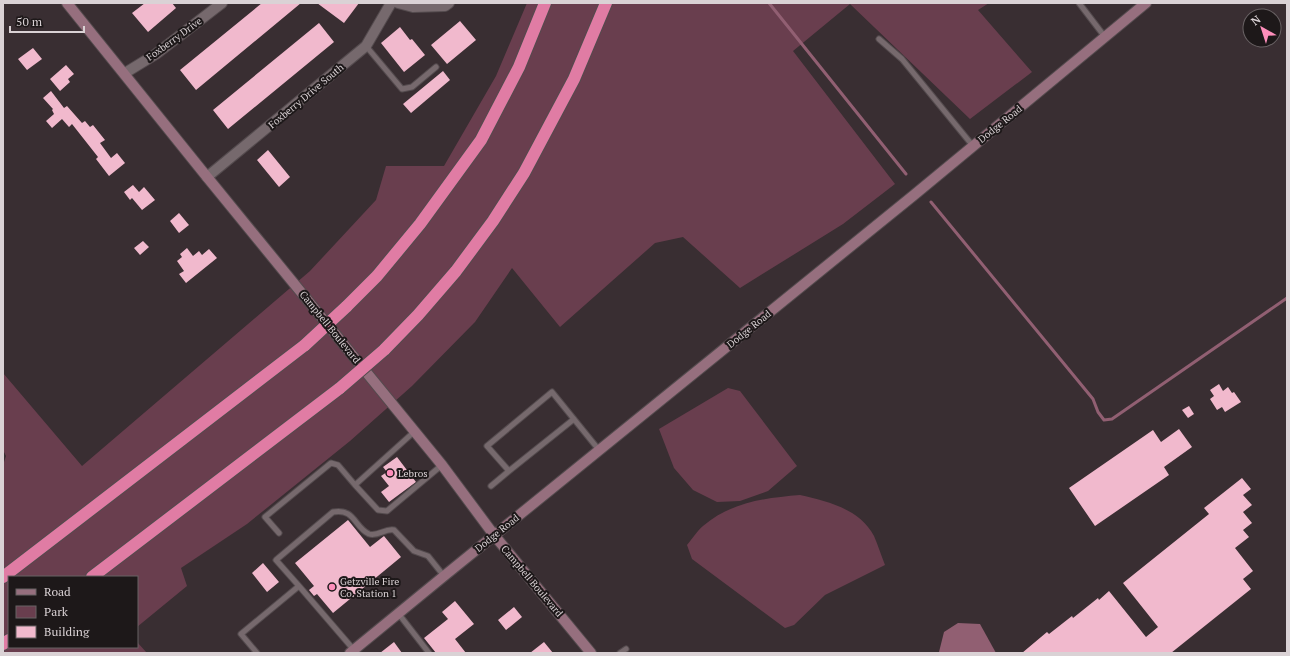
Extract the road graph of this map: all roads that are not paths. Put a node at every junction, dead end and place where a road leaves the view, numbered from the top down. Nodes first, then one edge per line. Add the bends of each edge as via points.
1 (68, 3) edge
2 (222, 3) edge
3 (391, 3) edge
4 (398, 3) edge
5 (449, 3) edge
6 (545, 3) edge
7 (606, 3) edge
8 (1080, 3) edge
9 (1146, 3) edge
10 (1105, 37) junction
11 (879, 39) dead end
12 (366, 46) junction
13 (436, 67) dead end
14 (125, 73) junction
15 (973, 146) junction
16 (207, 177) junction
17 (574, 419) junction
18 (415, 431) junction
19 (599, 450) junction
20 (442, 465) junction
21 (509, 471) junction
22 (355, 485) junction
23 (491, 486) dead end
24 (279, 533) dead end
25 (494, 535) junction
26 (93, 576) edge
27 (444, 576) junction
28 (3, 577) edge
29 (299, 586) junction
30 (398, 613) junction
31 (626, 649) dead end
32 (354, 652) edge
33 (257, 653) edge
34 (429, 653) edge
35 (591, 653) edge
36 (620, 653) edge

1 - 14 street, Campbell Boulevard
2 - 14 street, Foxberry Drive via 156,54
3 - 12 street, Foxberry Drive South
4 - 5 street via 413,8 445,6
6 - 28 highway, bridge via 519,67 481,140 420,224 377,276 306,344
7 - 26 highway, bridge via 574,79 524,173 456,271 418,315 384,350 340,388
8 - 10 lane
9 - 10 street, Dodge Road
10 - 15 street, Dodge Road
11 - 15 lane via 902,59
12 - 13 lane via 402,89 412,87
12 - 16 street, Foxberry Drive South
14 - 16 street, Campbell Boulevard
15 - 19 street, Dodge Road
16 - 18 street, Campbell Boulevard
17 - 19 lane
17 - 21 lane
17 - 21 lane via 552,392 487,446
18 - 20 street, Campbell Boulevard
18 - 22 lane
19 - 25 street, Dodge Road
20 - 22 lane via 387,511 378,510
20 - 25 street, Campbell Boulevard
21 - 23 lane
22 - 24 lane via 338,465 331,463 265,517
25 - 27 street, Dodge Road
25 - 35 street, Campbell Boulevard
27 - 29 lane via 428,556 414,551 394,530 370,534 347,513 339,511 333,512 276,560
27 - 30 street, Dodge Road
29 - 32 lane
29 - 33 lane via 241,634
30 - 32 street, Dodge Road
30 - 34 lane
31 - 36 lane

